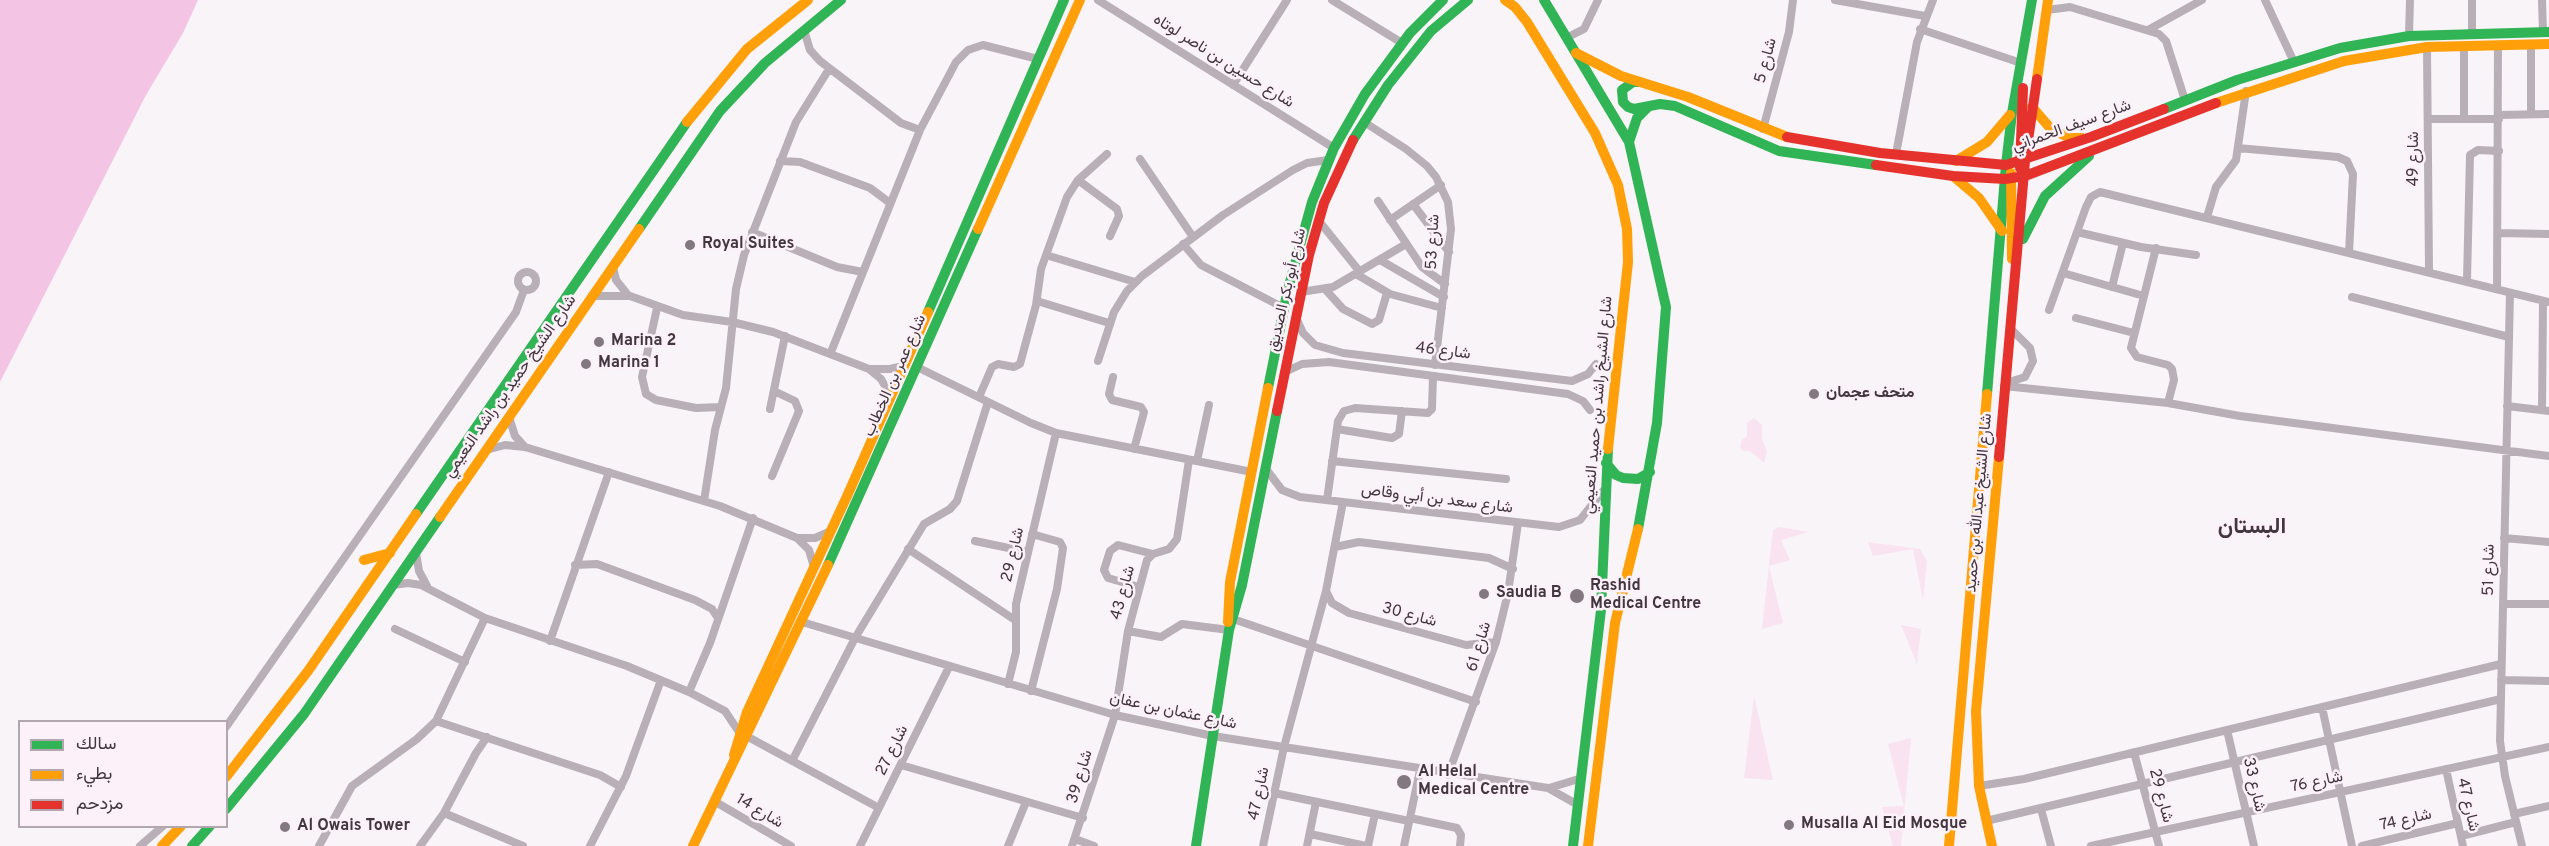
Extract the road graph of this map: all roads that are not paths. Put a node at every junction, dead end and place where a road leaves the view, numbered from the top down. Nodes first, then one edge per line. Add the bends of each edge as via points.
1 (808, 0) edge
2 (841, 0) edge
3 (1064, 0) edge
4 (1080, 0) edge
5 (1098, 0) edge
6 (1287, 0) edge
7 (1332, 0) edge
8 (1443, 0) edge
9 (1468, 0) edge
10 (1505, 0) edge
11 (1544, 0) edge
12 (1553, 0) edge
13 (1598, 0) edge
14 (1792, 0) edge
15 (1835, 0) edge
16 (1933, 0) edge
17 (2061, 0) edge
18 (2202, 0) edge
19 (2265, 0) edge
20 (2410, 0) edge
21 (2472, 0) edge
22 (2542, 0) edge
23 (2029, 1) edge
24 (2047, 5) edge
25 (2070, 7) junction
26 (1925, 16) junction
27 (1554, 19) junction
28 (1920, 29) junction
29 (804, 30) junction
30 (2148, 30) junction
31 (2472, 32) junction
32 (2546, 32) edge
33 (2409, 36) junction
34 (1047, 37) junction
35 (1566, 38) junction
36 (1061, 43) junction
37 (1402, 43) junction
38 (2549, 44) edge
39 (2498, 45) junction
40 (2531, 45) junction
41 (2464, 46) junction
42 (2427, 47) junction
43 (1575, 52) junction
44 (1038, 59) junction
45 (2022, 59) junction
46 (2294, 62) junction
47 (830, 69) junction
48 (1639, 82) junction
49 (1233, 85) junction
50 (2247, 91) junction
51 (2185, 100) junction
52 (1649, 106) junction
53 (2032, 106) junction
54 (2012, 113) junction
55 (2530, 114) junction
56 (2549, 114) edge
57 (2499, 117) junction
58 (2428, 119) junction
59 (2464, 119) junction
60 (1364, 122) junction
61 (1763, 129) junction
62 (920, 130) junction
63 (2091, 137) junction
64 (1629, 142) junction
65 (1334, 148) junction
66 (2238, 148) junction
67 (2097, 149) junction
68 (2499, 151) junction
69 (1107, 154) dead end
70 (1896, 154) junction
71 (1140, 159) dead end
72 (1328, 160) junction
73 (780, 161) junction
74 (1954, 162) junction
75 (2022, 162) junction
76 (2006, 165) junction
77 (1953, 176) junction
78 (2025, 176) junction
79 (2009, 179) junction
80 (1078, 180) junction
81 (1441, 185) junction
82 (1377, 201) dead end
83 (890, 203) junction
84 (1413, 204) junction
85 (2207, 217) junction
86 (1390, 220) junction
87 (1319, 221) junction
88 (2002, 231) junction
89 (752, 232) junction
90 (2077, 232) junction
91 (2498, 233) junction
92 (2549, 234) edge
93 (1110, 236) dead end
94 (1193, 237) junction
95 (2122, 243) junction
96 (1184, 244) junction
97 (1406, 244) junction
98 (2156, 248) junction
99 (2019, 250) junction
100 (1449, 252) junction
101 (2349, 253) junction
102 (1046, 255) junction
103 (2196, 255) dead end
104 (1380, 260) junction
105 (613, 266) junction
106 (2429, 271) junction
107 (863, 272) junction
108 (1358, 273) junction
109 (2062, 273) junction
110 (2015, 280) junction
111 (2467, 280) junction
112 (1136, 282) junction
113 (1445, 284) junction
114 (2112, 287) junction
115 (2497, 289) junction
116 (524, 290) dead end
117 (1325, 290) junction
118 (1301, 292) junction
119 (1387, 293) junction
120 (2510, 293) junction
121 (592, 296) junction
122 (630, 296) junction
123 (2144, 296) junction
124 (1444, 297) junction
125 (2352, 297) dead end
126 (1037, 301) junction
127 (2546, 301) edge
128 (657, 308) junction
129 (1284, 308) junction
130 (1442, 308) junction
131 (2049, 310) dead end
132 (1296, 318) junction
133 (2076, 318) dead end
134 (732, 322) junction
135 (1109, 323) junction
136 (2010, 328) junction
137 (2134, 333) junction
138 (785, 336) junction
139 (2509, 337) junction
140 (831, 352) junction
141 (1343, 353) junction
142 (1098, 361) dead end
143 (1342, 364) junction
144 (1596, 364) dead end
145 (1435, 365) junction
146 (903, 366) junction
147 (917, 367) junction
148 (869, 369) junction
149 (1285, 372) junction
150 (1434, 376) junction
151 (1113, 377) dead end
152 (1548, 380) junction
153 (2004, 385) junction
154 (774, 391) junction
155 (1547, 391) junction
156 (891, 396) junction
157 (979, 398) junction
158 (988, 402) junction
159 (1988, 402) junction
160 (2168, 403) junction
161 (2003, 404) junction
162 (1209, 405) dead end
163 (2507, 406) junction
164 (721, 407) junction
165 (770, 409) dead end
166 (1590, 410) dead end
167 (1402, 411) junction
168 (2545, 411) edge
169 (509, 415) junction
170 (1337, 429) junction
171 (1056, 433) junction
172 (525, 447) junction
173 (1134, 449) junction
174 (2506, 449) junction
175 (485, 451) junction
176 (2549, 456) edge
177 (1193, 460) junction
178 (1332, 461) junction
179 (1606, 463) junction
180 (1266, 467) junction
181 (609, 472) junction
182 (1252, 472) junction
183 (1650, 472) junction
184 (772, 476) dead end
185 (1506, 478) dead end
186 (1604, 490) junction
187 (853, 497) junction
188 (1246, 500) junction
189 (1327, 500) junction
190 (704, 501) junction
191 (1258, 502) junction
192 (1343, 502) junction
193 (753, 518) junction
194 (1518, 523) junction
195 (831, 531) junction
196 (1032, 534) junction
197 (797, 538) junction
198 (2504, 538) junction
199 (975, 541) dead end
200 (2549, 542) edge
201 (1335, 547) junction
202 (908, 549) junction
203 (416, 552) junction
204 (1028, 552) junction
205 (390, 553) junction
206 (1153, 554) junction
207 (364, 560) dead end
208 (575, 565) junction
209 (814, 567) junction
210 (1513, 569) junction
211 (393, 585) junction
212 (428, 587) junction
213 (1139, 587) junction
214 (1326, 591) junction
215 (2503, 604) junction
216 (2549, 604) edge
217 (485, 618) junction
218 (718, 618) junction
219 (1233, 619) junction
220 (1015, 620) junction
221 (802, 622) junction
222 (1969, 624) junction
223 (1984, 625) junction
224 (395, 628) dead end
225 (1229, 630) junction
226 (1128, 631) junction
227 (855, 638) junction
228 (550, 641) junction
229 (1496, 642) junction
230 (1311, 645) junction
231 (465, 662) junction
232 (2501, 664) junction
233 (949, 667) junction
234 (769, 678) junction
235 (661, 680) junction
236 (2501, 680) junction
237 (2549, 681) edge
238 (1008, 684) junction
239 (1031, 691) junction
240 (689, 692) junction
241 (2501, 699) junction
242 (1476, 702) junction
243 (2322, 708) junction
244 (725, 711) junction
245 (747, 712) junction
246 (1115, 715) junction
247 (436, 721) junction
248 (228, 724) edge
249 (2227, 730) junction
250 (743, 734) junction
251 (1212, 736) junction
252 (487, 737) junction
253 (2329, 740) junction
254 (1284, 747) junction
255 (2549, 747) edge
256 (2134, 753) junction
257 (2502, 757) junction
258 (792, 761) junction
259 (2234, 762) junction
260 (901, 765) junction
261 (2446, 769) junction
262 (1420, 770) junction
263 (228, 774) edge
264 (1448, 774) junction
265 (1582, 778) junction
266 (2143, 784) junction
267 (1979, 786) junction
268 (621, 787) junction
269 (1548, 788) junction
270 (2339, 792) junction
271 (1274, 793) junction
272 (714, 801) junction
273 (1026, 802) junction
274 (1317, 802) junction
275 (1578, 805) junction
276 (2549, 806) edge
277 (228, 807) edge
278 (879, 808) junction
279 (2041, 809) junction
280 (444, 813) junction
281 (2245, 813) junction
282 (1375, 814) junction
283 (1083, 818) junction
284 (2515, 818) junction
285 (1410, 819) junction
286 (1986, 821) junction
287 (2458, 823) junction
288 (160, 828) edge
289 (179, 828) edge
290 (208, 828) edge
291 (2156, 832) junction
292 (1310, 834) junction
293 (2461, 836) junction
294 (1073, 843) edge
295 (140, 846) edge
296 (162, 846) edge
297 (192, 846) edge
298 (319, 846) edge
299 (420, 846) edge
300 (523, 846) edge
301 (591, 846) edge
302 (693, 846) edge
303 (791, 846) edge
304 (860, 846) edge
305 (1008, 846) edge
306 (1094, 846) edge
307 (1196, 846) edge
308 (1263, 846) edge
309 (1307, 846) edge
310 (1367, 846) edge
311 (1404, 846) edge
312 (1460, 846) edge
313 (1573, 846) edge
314 (1588, 846) edge
315 (1949, 846) edge
316 (1992, 846) edge
317 (2051, 846) edge
318 (2091, 846) edge
319 (2159, 846) edge
320 (2254, 846) edge
321 (2352, 846) edge
322 (2362, 846) edge
323 (2463, 846) edge
324 (2522, 846) edge

1 - 205 street, شارع الشيخ حميد بن راشد النعيمي via 747,49 708,93
2 - 29 street, شارع الشيخ حميد بن راشد النعيمي
3 - 34 street, شارع عمر بن الخطاب
4 - 36 street, شارع عمر بن الخطاب
5 - 49 street, شارع حسين بن ناصر لوتاه
6 - 49 street
7 - 37 street
8 - 37 street, شارع أبو بكر الصديق
9 - 60 street, شارع أبو بكر الصديق via 1423,40
10 - 179 street, شارع الشيخ راشد بن حميد النعيمي via 1527,22 1595,133 1623,203 1628,262
11 - 27 street
12 - 27 street
13 - 35 street via 1584,29
14 - 61 street, شارع 5 via 1789,32
15 - 26 street
16 - 26 street
17 - 25 street
18 - 30 street
19 - 46 street
20 - 33 street
21 - 31 street
22 - 32 street
23 - 45 street
24 - 25 street
24 - 53 street
25 - 30 street
26 - 28 street
27 - 35 street
28 - 45 street
28 - 70 street
29 - 47 street via 810,50
29 - 105 street, شارع الشيخ حميد بن راشد النعيمي via 734,94
30 - 51 street via 2166,41
31 - 32 street, شارع سيف الحمراني
31 - 33 street, شارع سيف الحمراني
33 - 46 street, شارع سيف الحمراني via 2340,48
34 - 36 street
34 - 44 street, شارع عمر بن الخطاب
35 - 43 street
36 - 147 street, شارع عمر بن الخطاب
37 - 65 street, شارع أبو بكر الصديق via 1365,94
38 - 40 street, شارع سيف الحمراني
39 - 40 street, شارع سيف الحمراني
39 - 41 street, شارع سيف الحمراني
39 - 57 street
40 - 55 street
41 - 42 street, شارع سيف الحمراني
41 - 59 street
42 - 50 street, شارع سيف الحمراني via 2344,61
42 - 58 street, شارع 49
43 - 48 street, شارع سيف الحمراني
43 - 64 street
44 - 62 street via 992,46 968,50 956,62
44 - 146 street, شارع عمر بن الخطاب
45 - 54 street, شارع الشيخ عبدالله بن حميد
45 - 75 street
46 - 51 street, شارع سيف الحمراني
47 - 62 street via 901,123
47 - 73 street via 801,113
48 - 52 street, شارع سيف الحمراني via 1626,85 1623,102 1634,109
48 - 61 street, شارع سيف الحمراني via 1705,103
49 - 65 street, شارع حسين بن ناصر لوتاه
50 - 66 street
50 - 67 street, شارع سيف الحمراني
51 - 63 street, شارع سيف الحمراني
52 - 64 street via 1636,118
52 - 77 street, شارع سيف الحمراني via 1675,106 1789,153
53 - 63 street via 2043,123 2060,134 2070,138
53 - 75 street
54 - 74 street via 1987,142
54 - 76 street, شارع الشيخ عبدالله بن حميد
55 - 56 street
55 - 57 street
57 - 59 street
57 - 68 street
58 - 59 street
58 - 106 street, شارع 49
60 - 81 street, شارع 53 via 1417,157
60 - 87 street, شارع أبو بكر الصديق via 1342,162
61 - 70 street, شارع سيف الحمراني via 1805,141
62 - 83 street
63 - 75 street, شارع سيف الحمراني
64 - 183 street via 1666,307 1665,353
65 - 72 street, شارع أبو بكر الصديق
66 - 85 street via 2234,165 2216,187
66 - 101 street via 2347,161 2353,174
67 - 78 street, شارع سيف الحمراني
67 - 99 street via 2045,196
68 - 91 street
68 - 111 street via 2478,150 2470,155
69 - 80 street
70 - 74 street, شارع سيف الحمراني
71 - 94 street
72 - 94 street via 1299,166
72 - 129 street, شارع أبو بكر الصديق via 1299,244
73 - 83 street via 800,162 859,184
73 - 89 street
74 - 76 street, شارع سيف الحمراني
75 - 76 street, شارع سيف الحمراني
75 - 78 street, شارع الشيخ عبدالله بن حميد
76 - 79 street, شارع الشيخ عبدالله بن حميد
77 - 79 street, شارع سيف الحمراني
77 - 88 street via 1979,198
78 - 79 street, شارع سيف الحمراني
78 - 99 street, شارع الشيخ عبدالله بن حميد
79 - 88 street, شارع الشيخ عبدالله بن حميد
79 - 110 street
80 - 93 street via 1117,209 1119,216
80 - 102 street via 1067,197
81 - 84 street
81 - 100 street, شارع 53 via 1450,215
82 - 86 street
83 - 107 street
84 - 86 street
84 - 100 street
85 - 90 street via 2100,192 2091,197
85 - 101 street
86 - 97 street
87 - 108 street
87 - 118 street, شارع أبو بكر الصديق
88 - 159 street, شارع الشيخ عبدالله بن حميد
89 - 107 street via 837,267
89 - 134 street via 740,272
90 - 95 street
90 - 109 street
91 - 92 street
91 - 115 street
94 - 96 street
95 - 98 street
95 - 114 street
96 - 112 street
96 - 129 street via 1201,265
97 - 104 street
97 - 113 street via 1427,272
98 - 103 street
98 - 123 street
99 - 110 street, شارع الشيخ عبدالله بن حميد
100 - 113 street, شارع 53
101 - 106 street
102 - 112 street
102 - 126 street
104 - 108 street
104 - 124 street
105 - 121 street, شارع الشيخ حميد بن راشد النعيمي
105 - 122 street via 616,280
106 - 111 street
107 - 140 street
108 - 117 street
108 - 119 street
109 - 114 street
109 - 131 street
110 - 136 street, شارع الشيخ عبدالله بن حميد
111 - 115 street
112 - 135 street
113 - 124 street, شارع 53
114 - 123 street
115 - 120 street
116 - 248 street via 516,312
117 - 118 street
117 - 119 street via 1343,309 1372,324 1378,320
118 - 132 street, شارع أبو بكر الصديق
119 - 130 street
120 - 127 street
120 - 139 street, شارع 51
121 - 122 street
121 - 169 street, شارع الشيخ حميد بن راشد النعيمي
122 - 128 street
123 - 137 street
124 - 130 street, شارع 53
125 - 139 street
126 - 135 street
126 - 157 street via 1020,364 995,365
127 - 168 street
128 - 134 street
128 - 164 street via 642,377 646,394 656,400 696,408
129 - 182 street, شارع أبو بكر الصديق
130 - 145 street, شارع 53
132 - 141 street, شارع 46 via 1315,345
132 - 149 street, شارع أبو بكر الصديق
133 - 137 street
134 - 138 street
134 - 164 street
135 - 142 street
136 - 153 street, شارع الشيخ عبدالله بن حميد
136 - 153 street via 2030,348 2033,361 2025,377
137 - 160 street via 2131,348 2137,357 2168,364 2172,369 2174,380
138 - 140 street
138 - 154 street
139 - 163 street, شارع 51
140 - 148 street
141 - 143 street via 1338,357
141 - 145 street, شارع 46
143 - 149 street, شارع 46 via 1311,362
143 - 150 street, شارع 46
144 - 152 street, شارع 46 via 1578,380
145 - 152 street, شارع 46
146 - 148 street
146 - 156 street, شارع عمر بن الخطاب
147 - 157 street
147 - 187 street, شارع عمر بن الخطاب
148 - 156 street
149 - 180 street, شارع أبو بكر الصديق
150 - 155 street, شارع 46
150 - 167 street via 1430,411
151 - 173 street via 1109,394 1112,400 1138,406 1144,412
152 - 155 street via 1552,386
153 - 160 street
153 - 161 street, شارع الشيخ عبدالله بن حميد
154 - 165 street
154 - 184 street via 795,401 799,411
155 - 166 street, شارع 46 via 1574,395
156 - 187 street, شارع عمر بن الخطاب
157 - 158 street
158 - 171 street
158 - 202 street via 957,501 924,524
159 - 161 street via 1996,400
159 - 222 street, شارع الشيخ عبدالله بن حميد
160 - 174 street via 2240,416
161 - 223 street, شارع الشيخ عبدالله بن حميد
162 - 177 street, شارع 43
163 - 168 street
163 - 174 street, شارع 51
164 - 190 street
167 - 170 street via 1349,408 1340,415
167 - 170 street via 1399,434 1392,438
169 - 172 street via 512,429
169 - 175 street, شارع الشيخ حميد بن راشد النعيمي
170 - 178 street
171 - 173 street
171 - 196 street, شارع 29
172 - 175 street via 505,445
172 - 181 street
173 - 177 street
174 - 176 street
174 - 198 street, شارع 51
175 - 203 street, شارع الشيخ حميد بن راشد النعيمي
177 - 182 street
177 - 206 street, شارع 43 via 1177,539 1169,549
178 - 185 street
178 - 189 street
179 - 183 street via 1623,478 1638,479
179 - 186 street, شارع الشيخ راشد بن حميد النعيمي
180 - 189 street, شارع سعد بن أبي وقاص via 1275,483 1291,494
180 - 191 street, شارع أبو بكر الصديق
181 - 190 street
181 - 208 street
182 - 188 street, شارع أبو بكر الصديق
183 - 314 street via 1615,624
186 - 194 street, شارع سعد بن أبي وقاص via 1574,524 1559,527
186 - 265 street, شارع الشيخ راشد بن حميد النعيمي via 1601,610
187 - 195 street, شارع عمر بن الخطاب
187 - 221 street, شارع عمر بن الخطاب
188 - 191 street
188 - 225 street, شارع أبو بكر الصديق via 1230,582
189 - 192 street, شارع سعد بن أبي وقاص
190 - 193 street
191 - 219 street, شارع أبو بكر الصديق
192 - 194 street, شارع سعد بن أبي وقاص
192 - 201 street, شارع 47
193 - 197 street
193 - 218 street
194 - 210 street, شارع 61
195 - 197 street via 815,538
195 - 209 street, شارع عمر بن الخطاب
196 - 204 street, شارع 29
196 - 239 street via 1057,540 1063,548 1057,589
197 - 209 street via 809,550
198 - 200 street
198 - 215 street, شارع 51
199 - 204 street
201 - 210 street via 1359,542 1489,558
201 - 214 street, شارع 47
202 - 220 street
202 - 227 street
203 - 211 street, شارع الشيخ حميد بن راشد النعيمي
203 - 212 street via 419,571
204 - 220 street, شارع 29
205 - 207 street
205 - 263 street, شارع الشيخ حميد بن راشد النعيمي via 286,701
206 - 213 street, شارع 43 via 1147,560
206 - 213 street via 1118,545 1110,551 1105,575
208 - 218 street via 597,564 694,600 712,609
208 - 228 street
209 - 234 street, شارع عمر بن الخطاب
210 - 229 street, شارع 61
211 - 212 street
211 - 277 street, شارع الشيخ حميد بن راشد النعيمي via 304,714
212 - 217 street
213 - 226 street, شارع 43
214 - 229 street, شارع 30 via 1332,603 1349,613 1466,645
214 - 230 street, شارع 47
215 - 216 street
215 - 232 street, شارع 51
217 - 228 street
217 - 231 street
218 - 240 street
219 - 225 street, شارع أبو بكر الصديق
219 - 230 street
220 - 238 street, شارع 29 via 1016,652
221 - 227 street, شارع عثمان بن عفان
221 - 234 street, شارع عمر بن الخطاب
222 - 223 street via 1974,628
222 - 315 street, شارع الشيخ عبدالله بن حميد
223 - 267 street, شارع الشيخ عبدالله بن حميد via 1976,711
224 - 231 street
225 - 226 street via 1182,624 1161,637
225 - 251 street, شارع أبو بكر الصديق
226 - 246 street, شارع 43
227 - 233 street, شارع عثمان بن عفان
227 - 258 street
228 - 235 street
229 - 242 street, شارع 61
230 - 242 street
230 - 254 street, شارع 47
231 - 247 street
232 - 236 street, شارع 51
232 - 243 street
233 - 238 street, شارع عثمان بن عفان
233 - 260 street, شارع 27
234 - 245 street, شارع عمر بن الخطاب
234 - 250 street, شارع عمر بن الخطاب
235 - 240 street
235 - 268 street
236 - 237 street
236 - 241 street, شارع 51
238 - 239 street, شارع عثمان بن عفان
239 - 246 street, شارع عثمان بن عفان
240 - 244 street
241 - 253 street
241 - 257 street, شارع 51
242 - 264 street, شارع 61
243 - 249 street
243 - 253 street
244 - 245 street
244 - 250 street
245 - 250 street, شارع عمر بن الخطاب
246 - 251 street, شارع عثمان بن عفان
246 - 283 street, شارع 39
247 - 252 street
247 - 298 street via 352,786
249 - 256 street
249 - 259 street, شارع 33
250 - 258 street
250 - 272 street, شارع عمر بن الخطاب
251 - 254 street, شارع عثمان بن عفان
251 - 307 street, شارع أبو بكر الصديق
252 - 268 street via 600,775
252 - 280 street
253 - 259 street
253 - 270 street
254 - 262 street, شارع عثمان بن عفان
254 - 271 street, شارع 47
255 - 257 street, شارع 76
256 - 266 street, شارع 29
256 - 267 street
257 - 261 street, شارع 76
257 - 284 street, شارع 51
258 - 278 street
259 - 266 street
259 - 281 street, شارع 33
260 - 273 street
260 - 278 street, شارع 27
261 - 270 street, شارع 76
261 - 287 street, شارع 47
262 - 264 street, شارع عثمان بن عفان
262 - 285 street
264 - 269 street, شارع عثمان بن عفان
265 - 269 street, شارع عثمان بن عفان
265 - 275 street, شارع الشيخ راشد بن حميد النعيمي
266 - 279 street
266 - 291 street, شارع 29
267 - 286 street, شارع الشيخ عبدالله بن حميد
268 - 301 street
269 - 275 street, شارع عثمان بن عفان
270 - 281 street, شارع 76
270 - 321 street
271 - 274 street
271 - 308 street, شارع 47
272 - 302 street, شارع عمر بن الخطاب
272 - 303 street, شارع 14
273 - 283 street
273 - 305 street
274 - 282 street
274 - 292 street
275 - 313 street, شارع الشيخ راشد بن حميد النعيمي
276 - 284 street
278 - 304 street, شارع 27
279 - 286 street
279 - 317 street
280 - 299 street
280 - 300 street
281 - 291 street, شارع 76
281 - 320 street, شارع 33
282 - 285 street
282 - 310 street
283 - 294 street, شارع 39
284 - 293 street
284 - 324 street, شارع 51
285 - 311 street
285 - 312 street via 1457,828
286 - 316 street, شارع الشيخ عبدالله بن حميد
287 - 293 street, شارع 47
287 - 322 street, شارع 74
288 - 295 street
289 - 296 street
290 - 297 street
291 - 318 street, شارع 76
291 - 319 street, شارع 29
292 - 309 street
292 - 310 street
293 - 323 street, شارع 47
294 - 306 street

